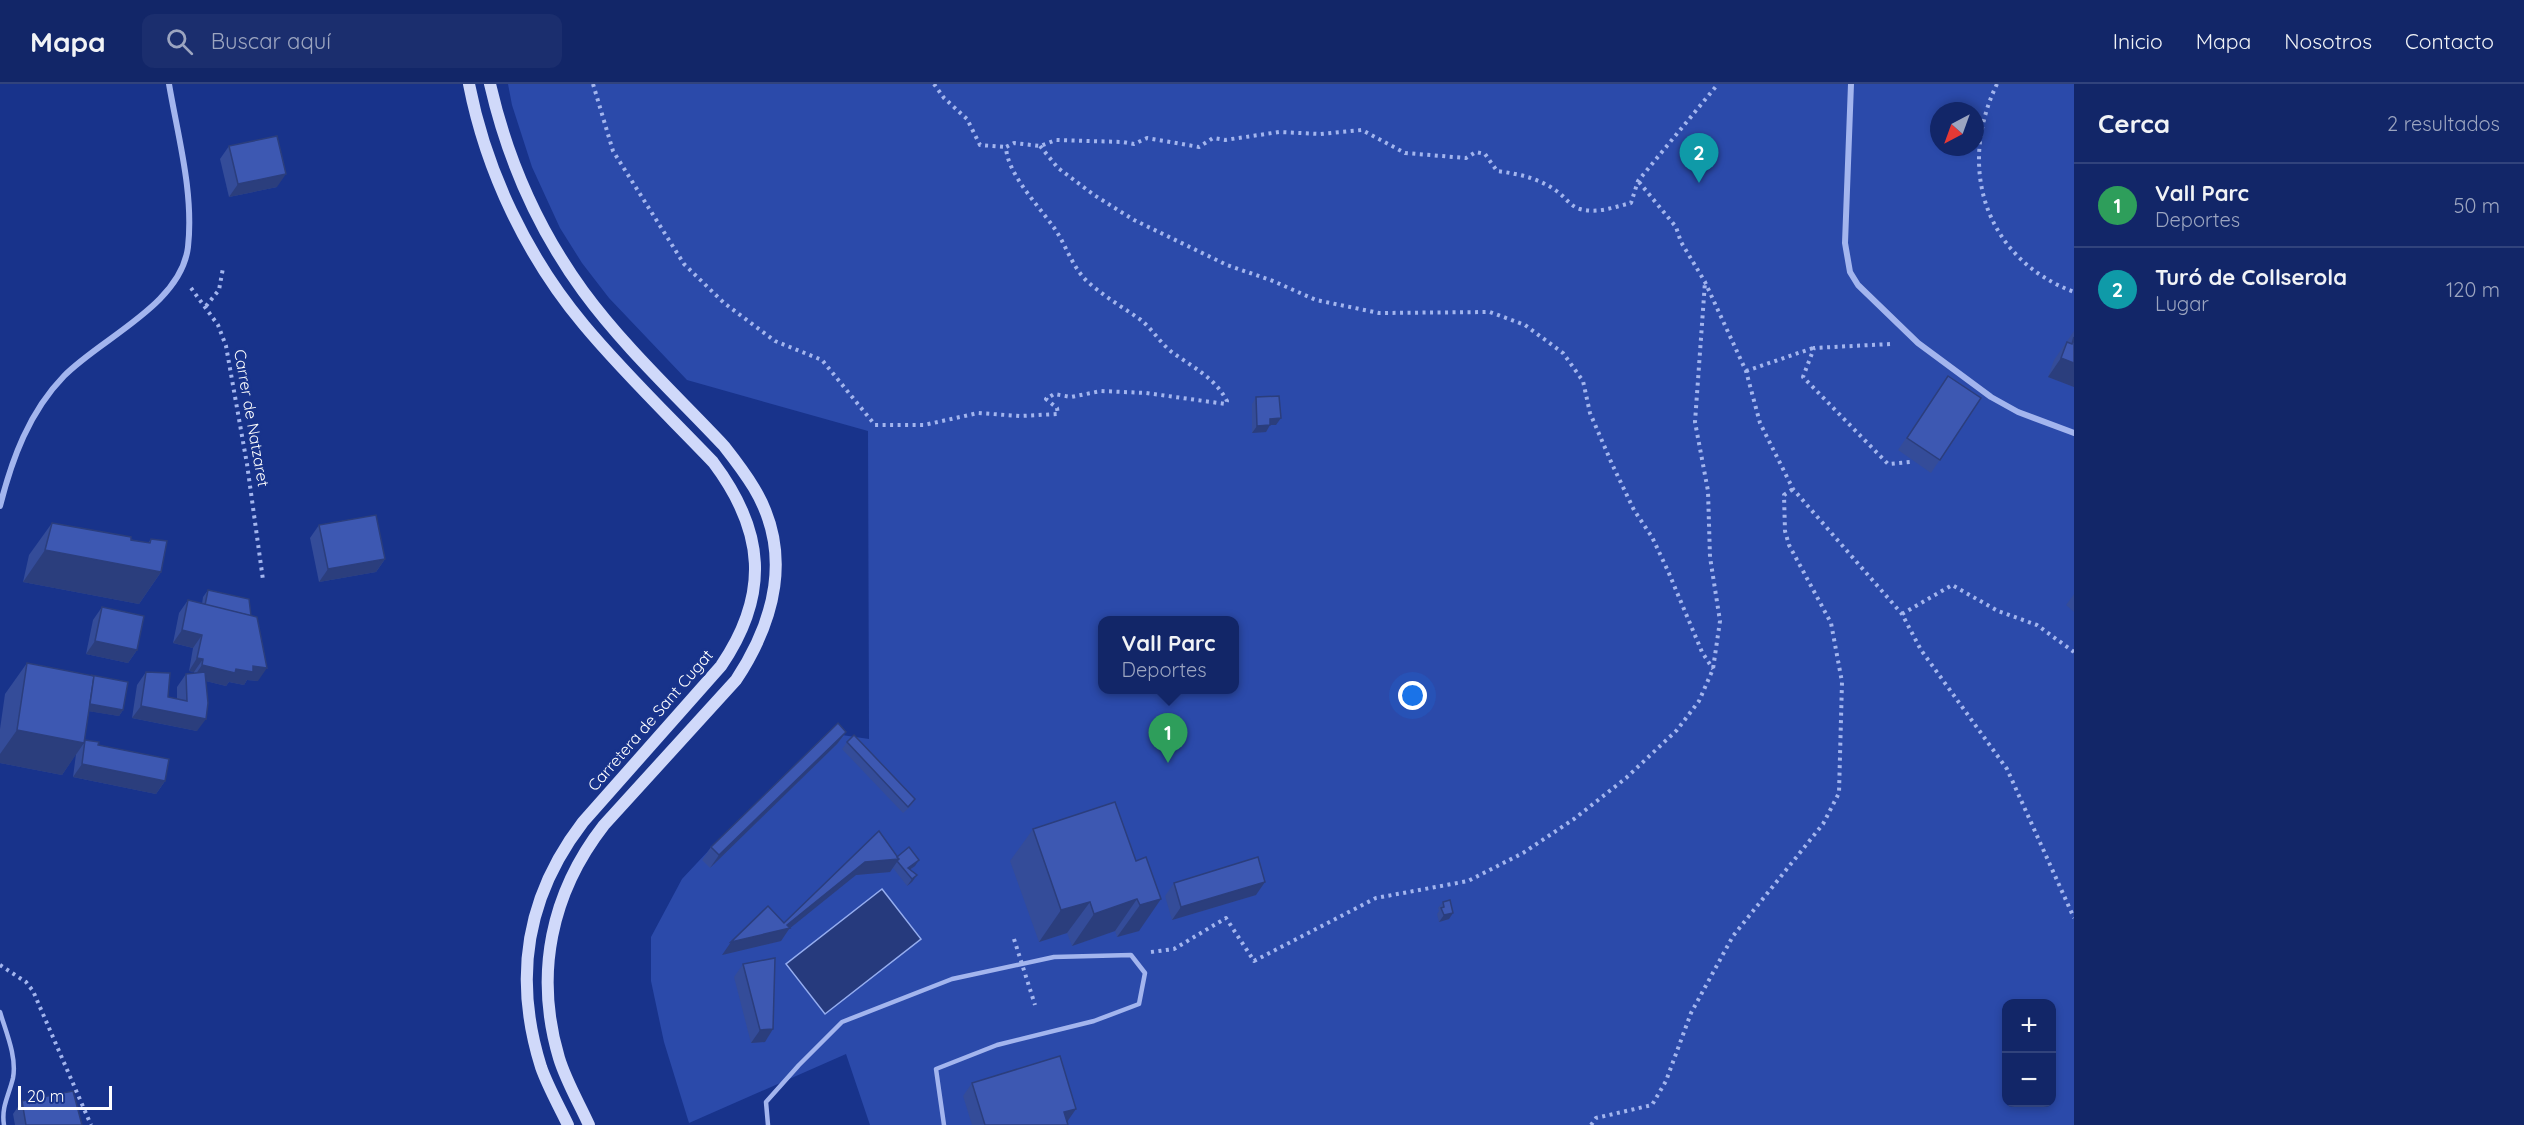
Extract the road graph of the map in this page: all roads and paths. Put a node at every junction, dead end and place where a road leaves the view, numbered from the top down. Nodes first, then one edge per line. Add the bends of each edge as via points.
1 (169, 84) edge
2 (469, 84) edge
3 (489, 84) edge
4 (593, 84) edge
5 (934, 84) edge
6 (1718, 84) edge
7 (1851, 84) edge
8 (1997, 84) edge
9 (1040, 146) junction
10 (1006, 147) junction
11 (1638, 181) junction
12 (223, 268) dead end
13 (180, 275) junction
14 (1705, 282) junction
15 (2074, 292) edge
16 (206, 306) junction
17 (1918, 343) junction
18 (1814, 348) junction
19 (1746, 371) junction
20 (2074, 432) edge
21 (1911, 462) dead end
22 (1793, 489) junction
23 (0, 506) edge
24 (263, 580) dead end
25 (1902, 614) junction
26 (2074, 652) edge
27 (1713, 669) junction
28 (2074, 918) edge
29 (1014, 939) dead end
30 (1131, 955) junction
31 (0, 965) edge
32 (1035, 1005) dead end
33 (0, 1012) edge
34 (4, 1125) edge
35 (91, 1125) edge
36 (568, 1125) edge
37 (589, 1125) edge
38 (768, 1125) edge
39 (944, 1125) edge
40 (1591, 1125) edge

1 - 13 street via 189,205 188,249
2 - 36 main road, Carretera de Sant Cugat via 502,191 546,274 585,326 726,480 746,519 756,561 751,607 721,666 583,822 567,842 543,887 529,950 529,1011 542,1070
3 - 37 main road, Carretera de Sant Cugat via 516,171 560,256 602,315 739,466 755,490 773,543 774,591 761,638 749,659 735,680 588,845 568,881 556,917 548,973 553,1031 560,1059
4 - 10 path via 613,151 684,264 724,303 775,341 822,360 875,424 924,425 978,413 1058,414 1046,399 1054,394 1071,397 1101,392 1146,393 1226,404 1225,395 1210,379 1087,281 1028,193 1007,157
5 - 10 path via 967,119 980,145
6 - 11 path
7 - 17 street via 1846,258 1858,285
8 - 15 path via 1978,143 1978,167 1989,212 2014,252 2031,268
9 - 10 path via 1014,143
9 - 11 path via 1056,140 1134,144 1147,138 1199,147 1214,138 1362,130 1405,153 1466,158 1476,152 1485,154 1497,171 1528,175 1559,192 1579,209 1595,211 1631,203
9 - 27 path via 1058,168 1094,195 1134,220 1227,265 1316,300 1379,313 1490,312 1525,325 1563,353 1583,381 1590,413 1612,464 1652,537
11 - 14 path via 1676,227
12 - 16 path via 219,290
13 - 16 path, Carrer de Natzaret
13 - 23 street via 158,300 64,376 21,440
14 - 19 path
14 - 27 path via 1695,422 1708,491 1710,557 1720,621
16 - 24 path, Carrer de Natzaret via 226,346
17 - 18 path
17 - 20 street via 1990,397 2018,412
18 - 19 path
18 - 21 path via 1803,377 1888,464
19 - 22 path via 1760,423
22 - 25 path
22 - 40 path via 1784,495 1787,538 1831,623 1842,682 1839,794 1823,824 1733,936 1691,1013 1666,1081 1652,1105 1596,1118
25 - 26 path via 1952,585 1998,611 2037,625
25 - 28 path via 1921,650 2007,769
27 - 30 path via 1699,701 1677,730 1626,778 1523,853 1468,880 1376,898 1254,961 1226,918 1174,948
29 - 32 path, bridge
30 - 38 lane via 1054,957 952,979 842,1022 766,1102
30 - 39 lane via 1146,973 1139,1005 1094,1021 997,1045 936,1069
31 - 35 path via 33,991
33 - 34 lane via 14,1062

